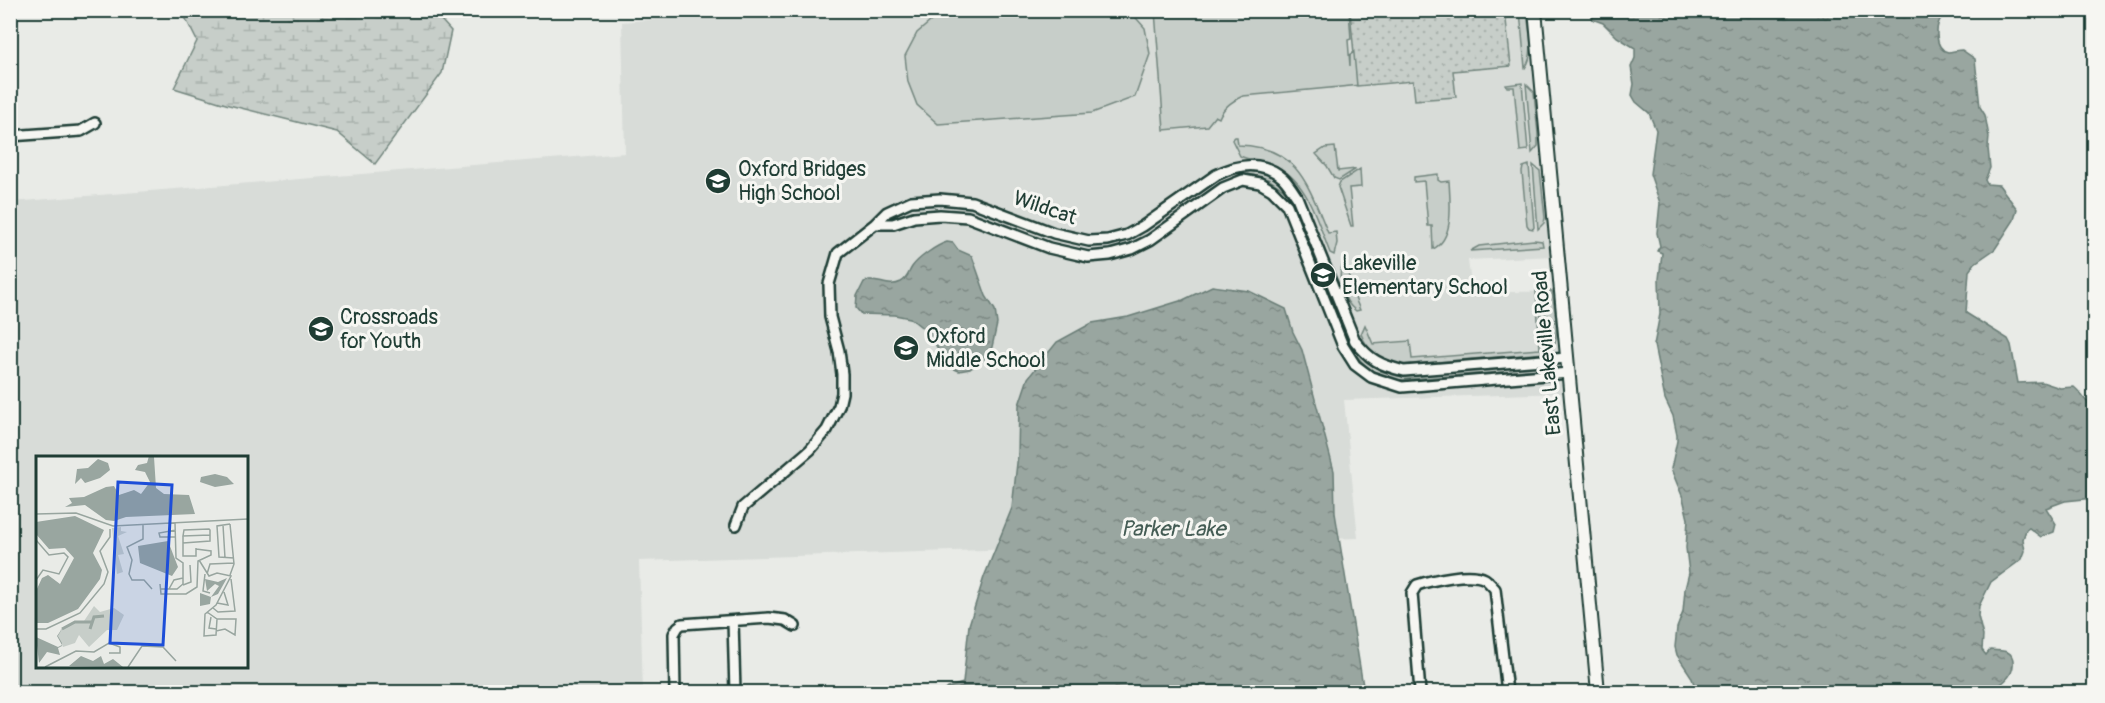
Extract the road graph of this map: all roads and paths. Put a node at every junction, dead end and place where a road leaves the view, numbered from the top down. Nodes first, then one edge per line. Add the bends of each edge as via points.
1 (1535, 10) edge
2 (95, 123) dead end
3 (10, 136) edge
4 (1228, 169) junction
5 (1234, 184) junction
6 (875, 224) junction
7 (1348, 325) junction
8 (1336, 331) junction
9 (1567, 358) junction
10 (1569, 373) junction
11 (736, 525) dead end
12 (733, 621) junction
13 (795, 626) dead end
14 (675, 693) edge
15 (735, 693) edge
16 (1420, 693) edge
17 (1507, 693) edge
18 (1598, 693) edge

1 - 9 main road, East Lakeville Road
2 - 3 street via 81,131
4 - 5 street
4 - 6 street, Wildcat via 1143,226 1108,240 1089,242 972,202 940,199 911,201 886,212
4 - 7 street, Wildcat via 1242,164 1266,168 1282,178 1297,197
5 - 6 street, Wildcat via 1150,240 1110,255 1088,257 1049,248 968,217 931,215
5 - 8 street via 1243,180 1260,183 1287,205
6 - 11 street, Wildcat via 838,253 829,284 830,317 843,374 839,406 827,430 810,450 743,507
7 - 8 street
7 - 9 street, Wildcat via 1365,353 1379,364 1404,371
8 - 10 street via 1354,365 1371,377 1402,387
9 - 10 main road, East Lakeville Road
10 - 18 main road, East Lakeville Road
12 - 13 street via 769,618
12 - 14 street via 678,627 674,634
12 - 15 street
16 - 17 street via 1412,593 1423,583 1468,576 1484,579 1495,589

